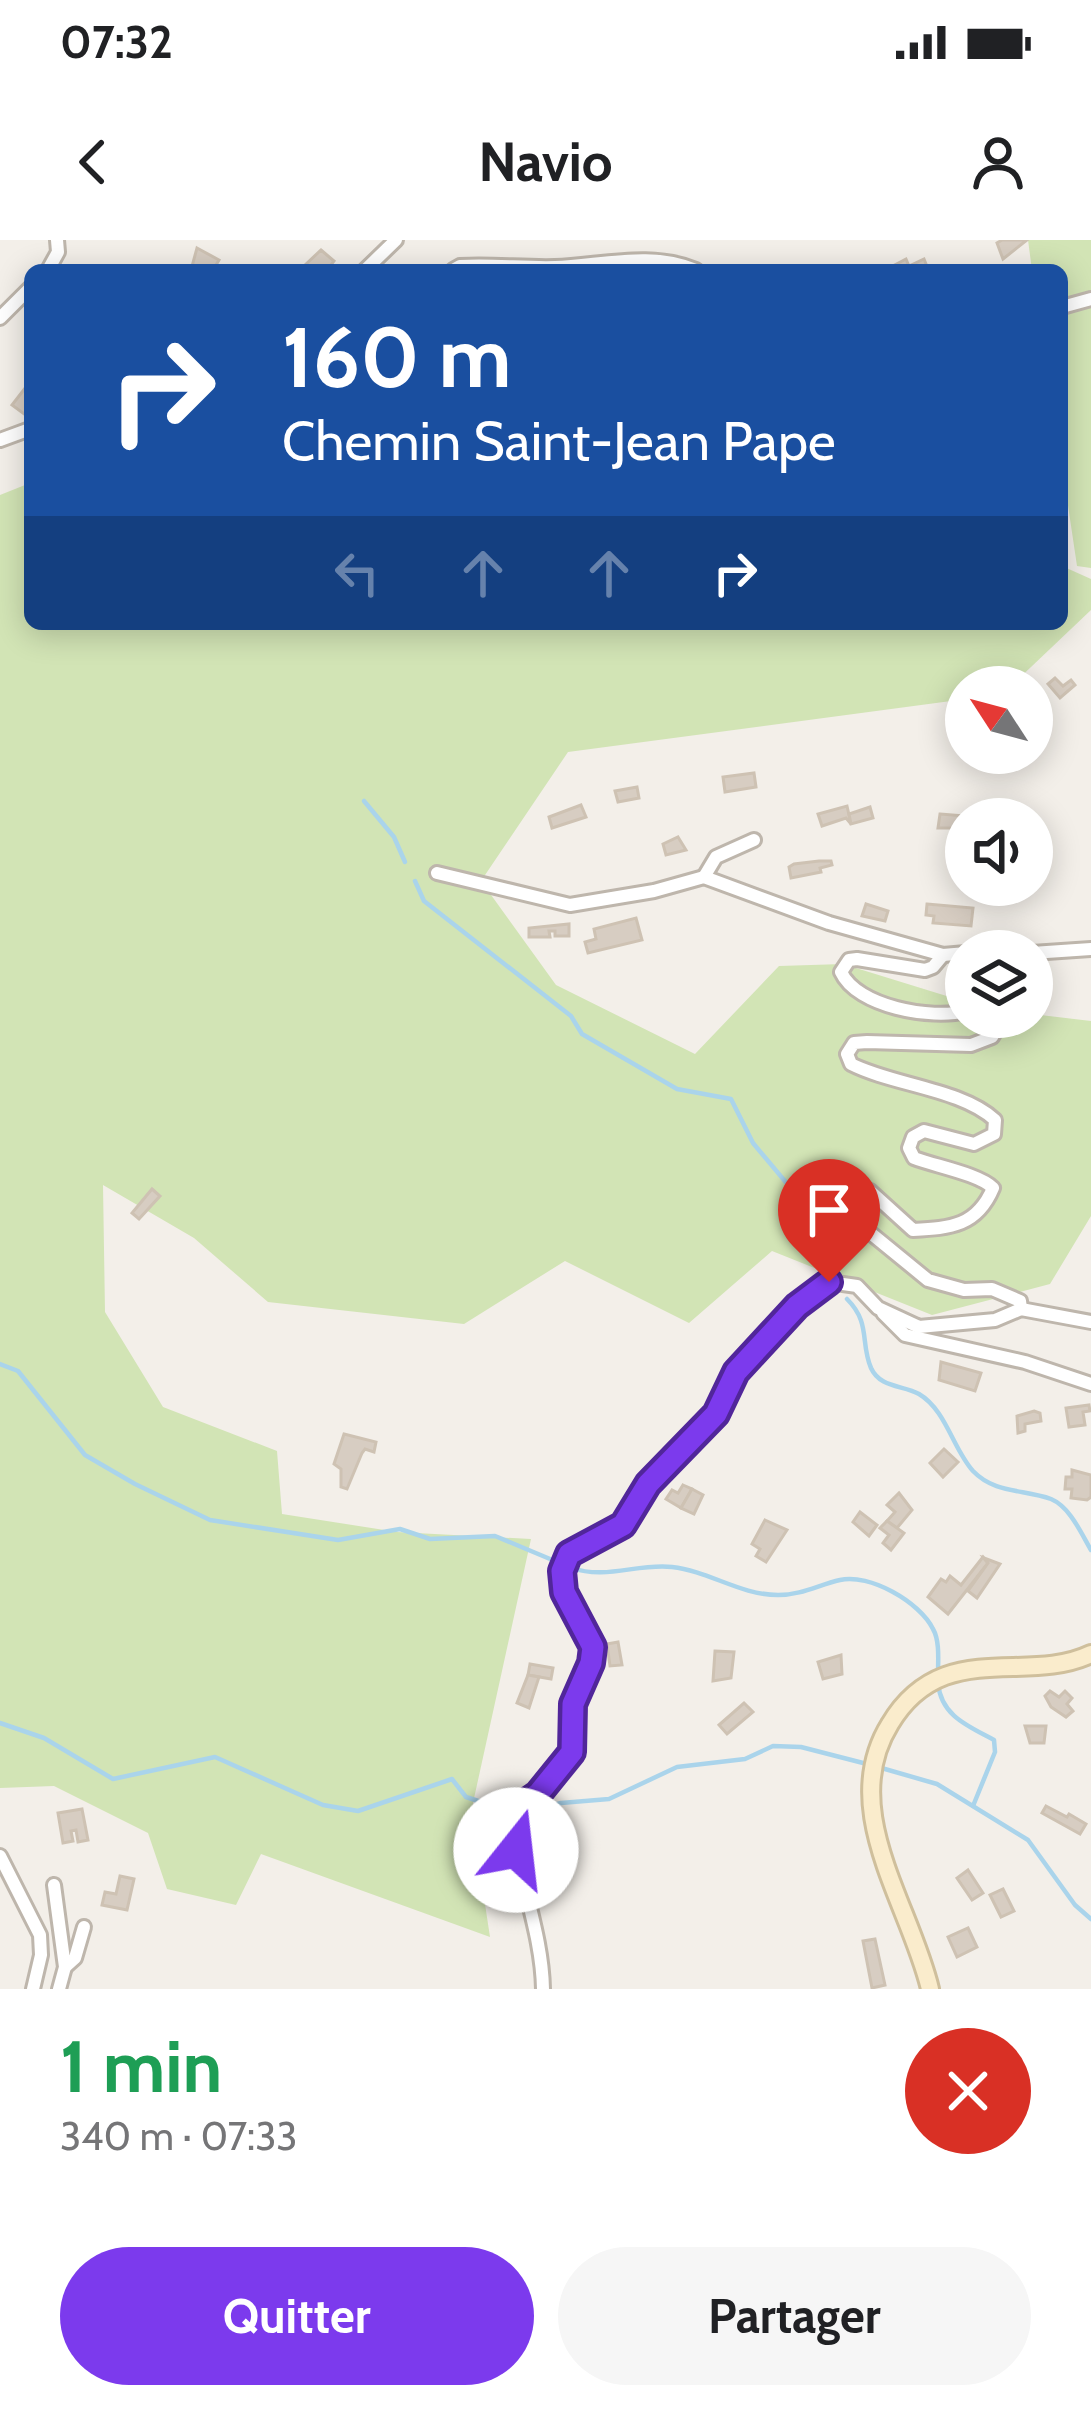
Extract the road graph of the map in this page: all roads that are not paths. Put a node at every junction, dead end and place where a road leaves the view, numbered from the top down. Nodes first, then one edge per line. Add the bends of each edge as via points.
1 (396, 240) edge
2 (371, 264) edge
3 (584, 264) edge
4 (682, 264) edge
5 (24, 294) edge
6 (0, 318) edge
7 (754, 840) dead end
8 (436, 873) dead end
9 (704, 877) junction
10 (1091, 949) edge
11 (1053, 952) edge
12 (943, 955) joint
13 (945, 1017) edge
14 (989, 1038) edge
15 (878, 1308) junction
16 (1021, 1310) junction
17 (1091, 1322) edge
18 (1091, 1384) edge
19 (1091, 1654) edge
20 (0, 1856) edge
21 (54, 1885) dead end
22 (85, 1927) dead end
23 (65, 1967) junction
24 (33, 1989) edge
25 (59, 1989) edge
26 (543, 1989) edge
27 (930, 1989) edge

1 - 2 street
3 - 4 street
5 - 6 street
7 - 9 street via 716,857
8 - 9 street via 570,905
9 - 12 street
10 - 11 street
12 - 13 street via 925,970 857,959 841,972 855,989
14 - 16 street via 971,1045 854,1043 847,1054 868,1072 995,1120 994,1134 974,1144 924,1131 909,1148 914,1158 982,1178 993,1188 984,1210 951,1228 913,1230 870,1191 850,1184 837,1193 846,1213 928,1280 992,1289 1020,1301
15 - 16 street via 920,1327
15 - 18 street via 905,1335
15 - 26 street via 857,1286 829,1282 816,1291 736,1372 716,1414 648,1484 623,1525 569,1554 564,1592 593,1647 573,1704 572,1752 512,1818
16 - 17 street
19 - 27 main road via 945,1676 916,1692 884,1734 870,1810
20 - 24 street via 40,1935
21 - 23 street
22 - 23 street
23 - 25 street

